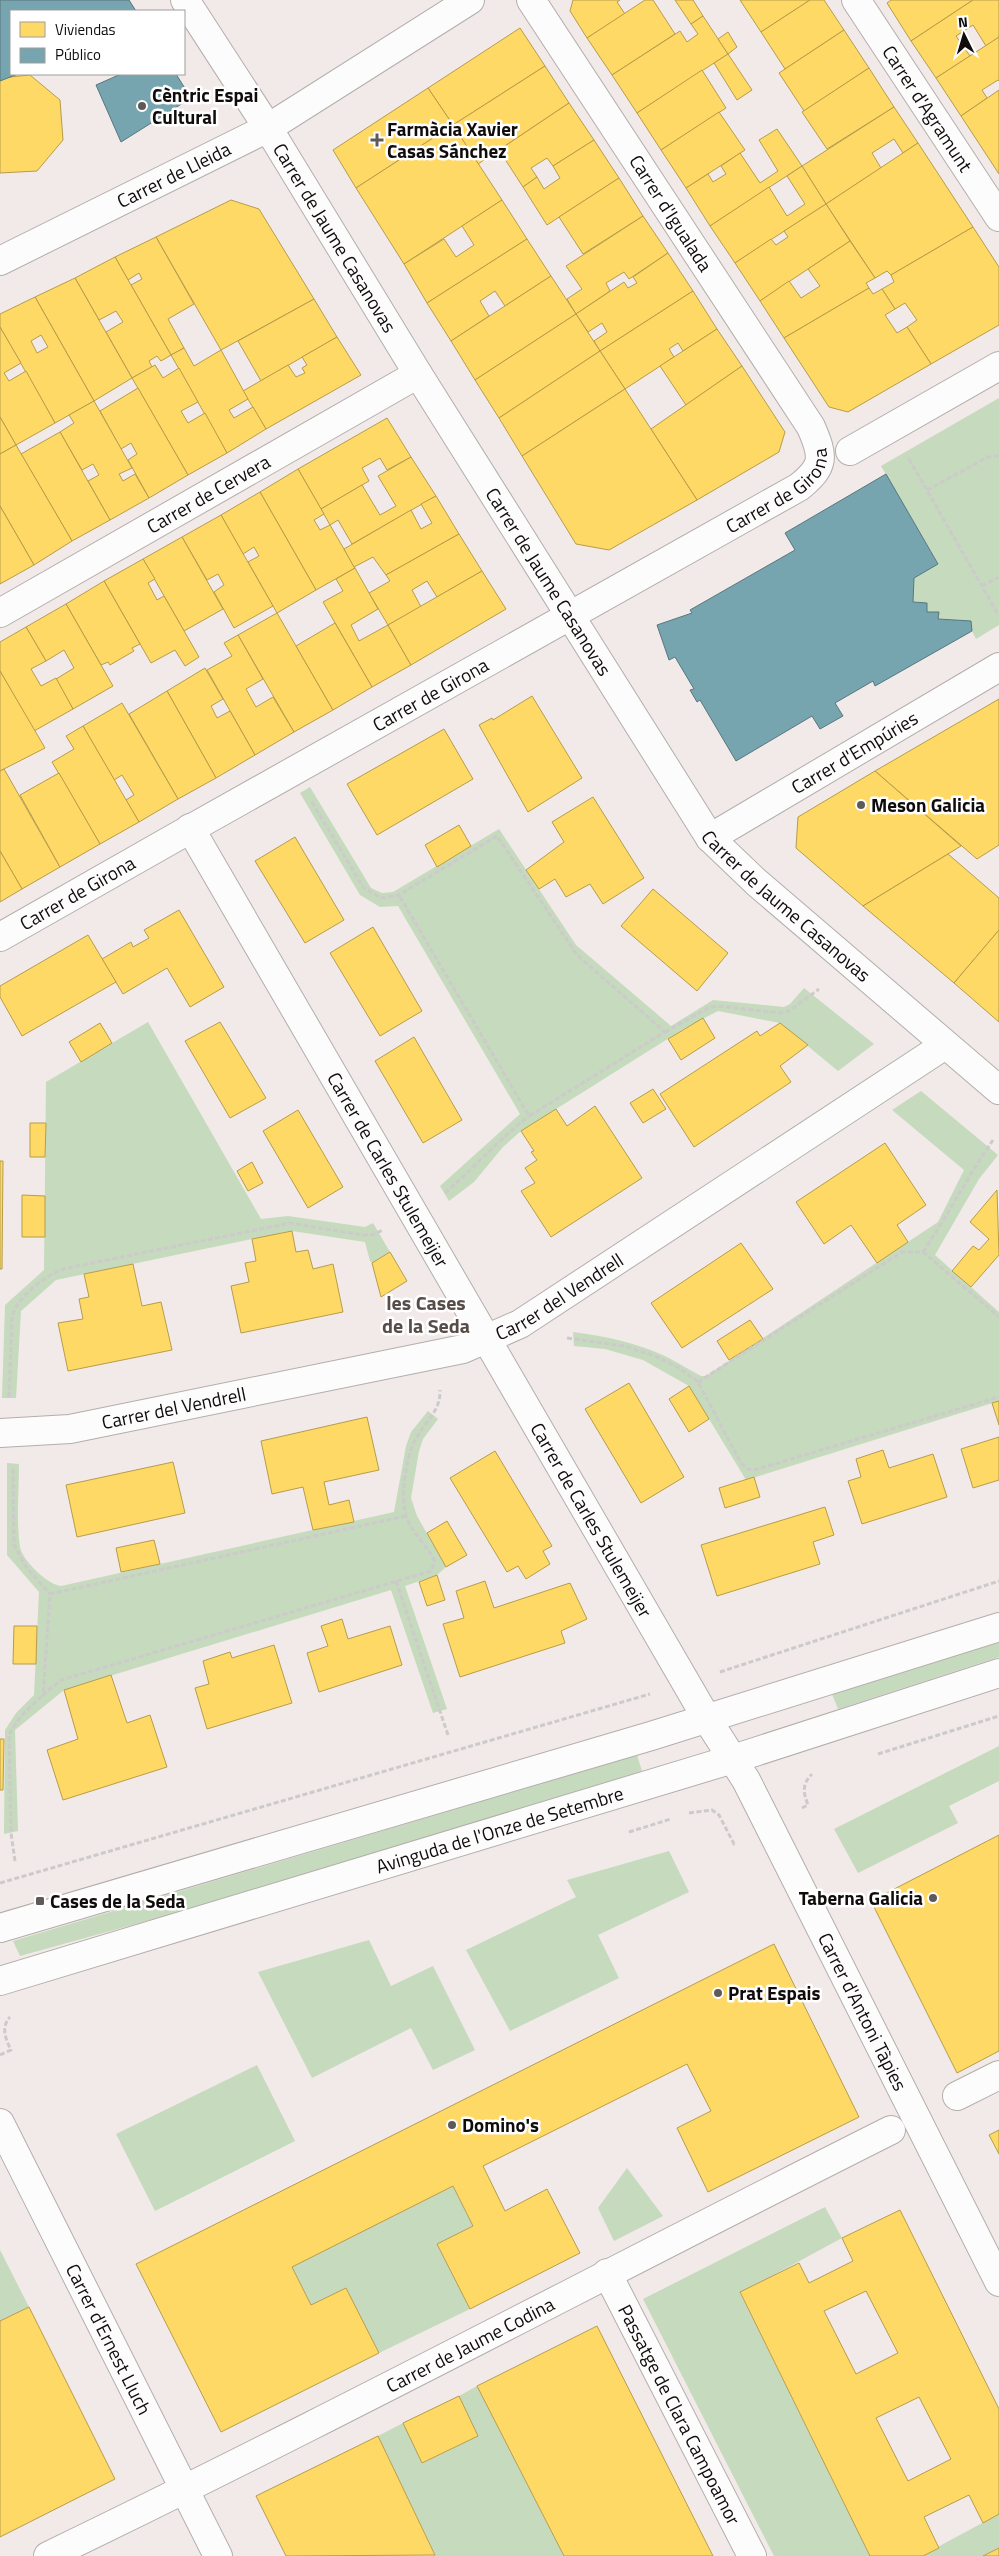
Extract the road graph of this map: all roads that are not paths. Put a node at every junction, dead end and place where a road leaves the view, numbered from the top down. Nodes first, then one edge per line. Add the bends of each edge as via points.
1 (185, 0) edge
2 (470, 0) edge
3 (531, 0) edge
4 (856, 0) edge
5 (268, 128) junction
6 (999, 217) edge
7 (0, 261) edge
8 (999, 366) edge
9 (418, 374) junction
10 (810, 427) joint
11 (850, 451) dead end
12 (0, 613) edge
13 (571, 616) junction
14 (999, 667) edge
15 (190, 828) junction
16 (710, 838) junction
17 (0, 937) edge
18 (945, 1044) junction
19 (999, 1090) edge
20 (487, 1339) junction
21 (0, 1433) edge
22 (999, 1626) edge
23 (999, 1673) edge
24 (707, 1719) junction
25 (733, 1759) junction
26 (0, 1928) edge
27 (0, 1981) edge
28 (999, 2074) edge
29 (957, 2096) dead end
30 (0, 2123) edge
31 (891, 2130) dead end
32 (607, 2273) junction
33 (999, 2282) edge
34 (184, 2490) junction
35 (48, 2556) edge
36 (218, 2556) edge
37 (752, 2556) edge

1 - 5 street, Carrer de Jaume Casanovas
2 - 5 street, Carrer de Lleida
3 - 10 street, Carrer d'Igualada
4 - 6 street, Carrer d'Agramunt
5 - 7 street, Carrer de Lleida
5 - 9 street, Carrer de Jaume Casanovas
8 - 11 street, Carrer de Girona
9 - 12 street, Carrer de Cervera
9 - 13 street, Carrer de Jaume Casanovas
10 - 13 street, Carrer de Girona via 819,445 820,460 816,474 799,487
13 - 15 street, Carrer de Girona
13 - 16 street, Carrer de Jaume Casanovas
14 - 16 street, Carrer d'Empúries
15 - 17 street, Carrer de Girona
15 - 20 street, Carrer de Carles Stulemeijer
16 - 18 street, Carrer de Jaume Casanovas via 756,882
18 - 19 street, Carrer de Jaume Casanovas
18 - 20 street, Carrer del Vendrell via 520,1324
20 - 21 street, Carrer del Vendrell via 432,1357 80,1427
20 - 24 street, Carrer de Carles Stulemeijer
22 - 24 street
23 - 25 street, Avinguda de l'Onze de Setembre
24 - 25 street, Carrer d'Antoni Tàpies
24 - 26 street
25 - 27 street, Avinguda de l'Onze de Setembre
25 - 33 street, Carrer d'Antoni Tàpies
28 - 29 street
30 - 34 street, Carrer d'Ernest Lluch
31 - 32 street, Carrer de Jaume Codina
32 - 34 street, Carrer de Jaume Codina
32 - 37 street, Passatge de Clara Campoamor
34 - 35 street, Carrer de Jaume Codina
34 - 36 street, Carrer d'Ernest Lluch

